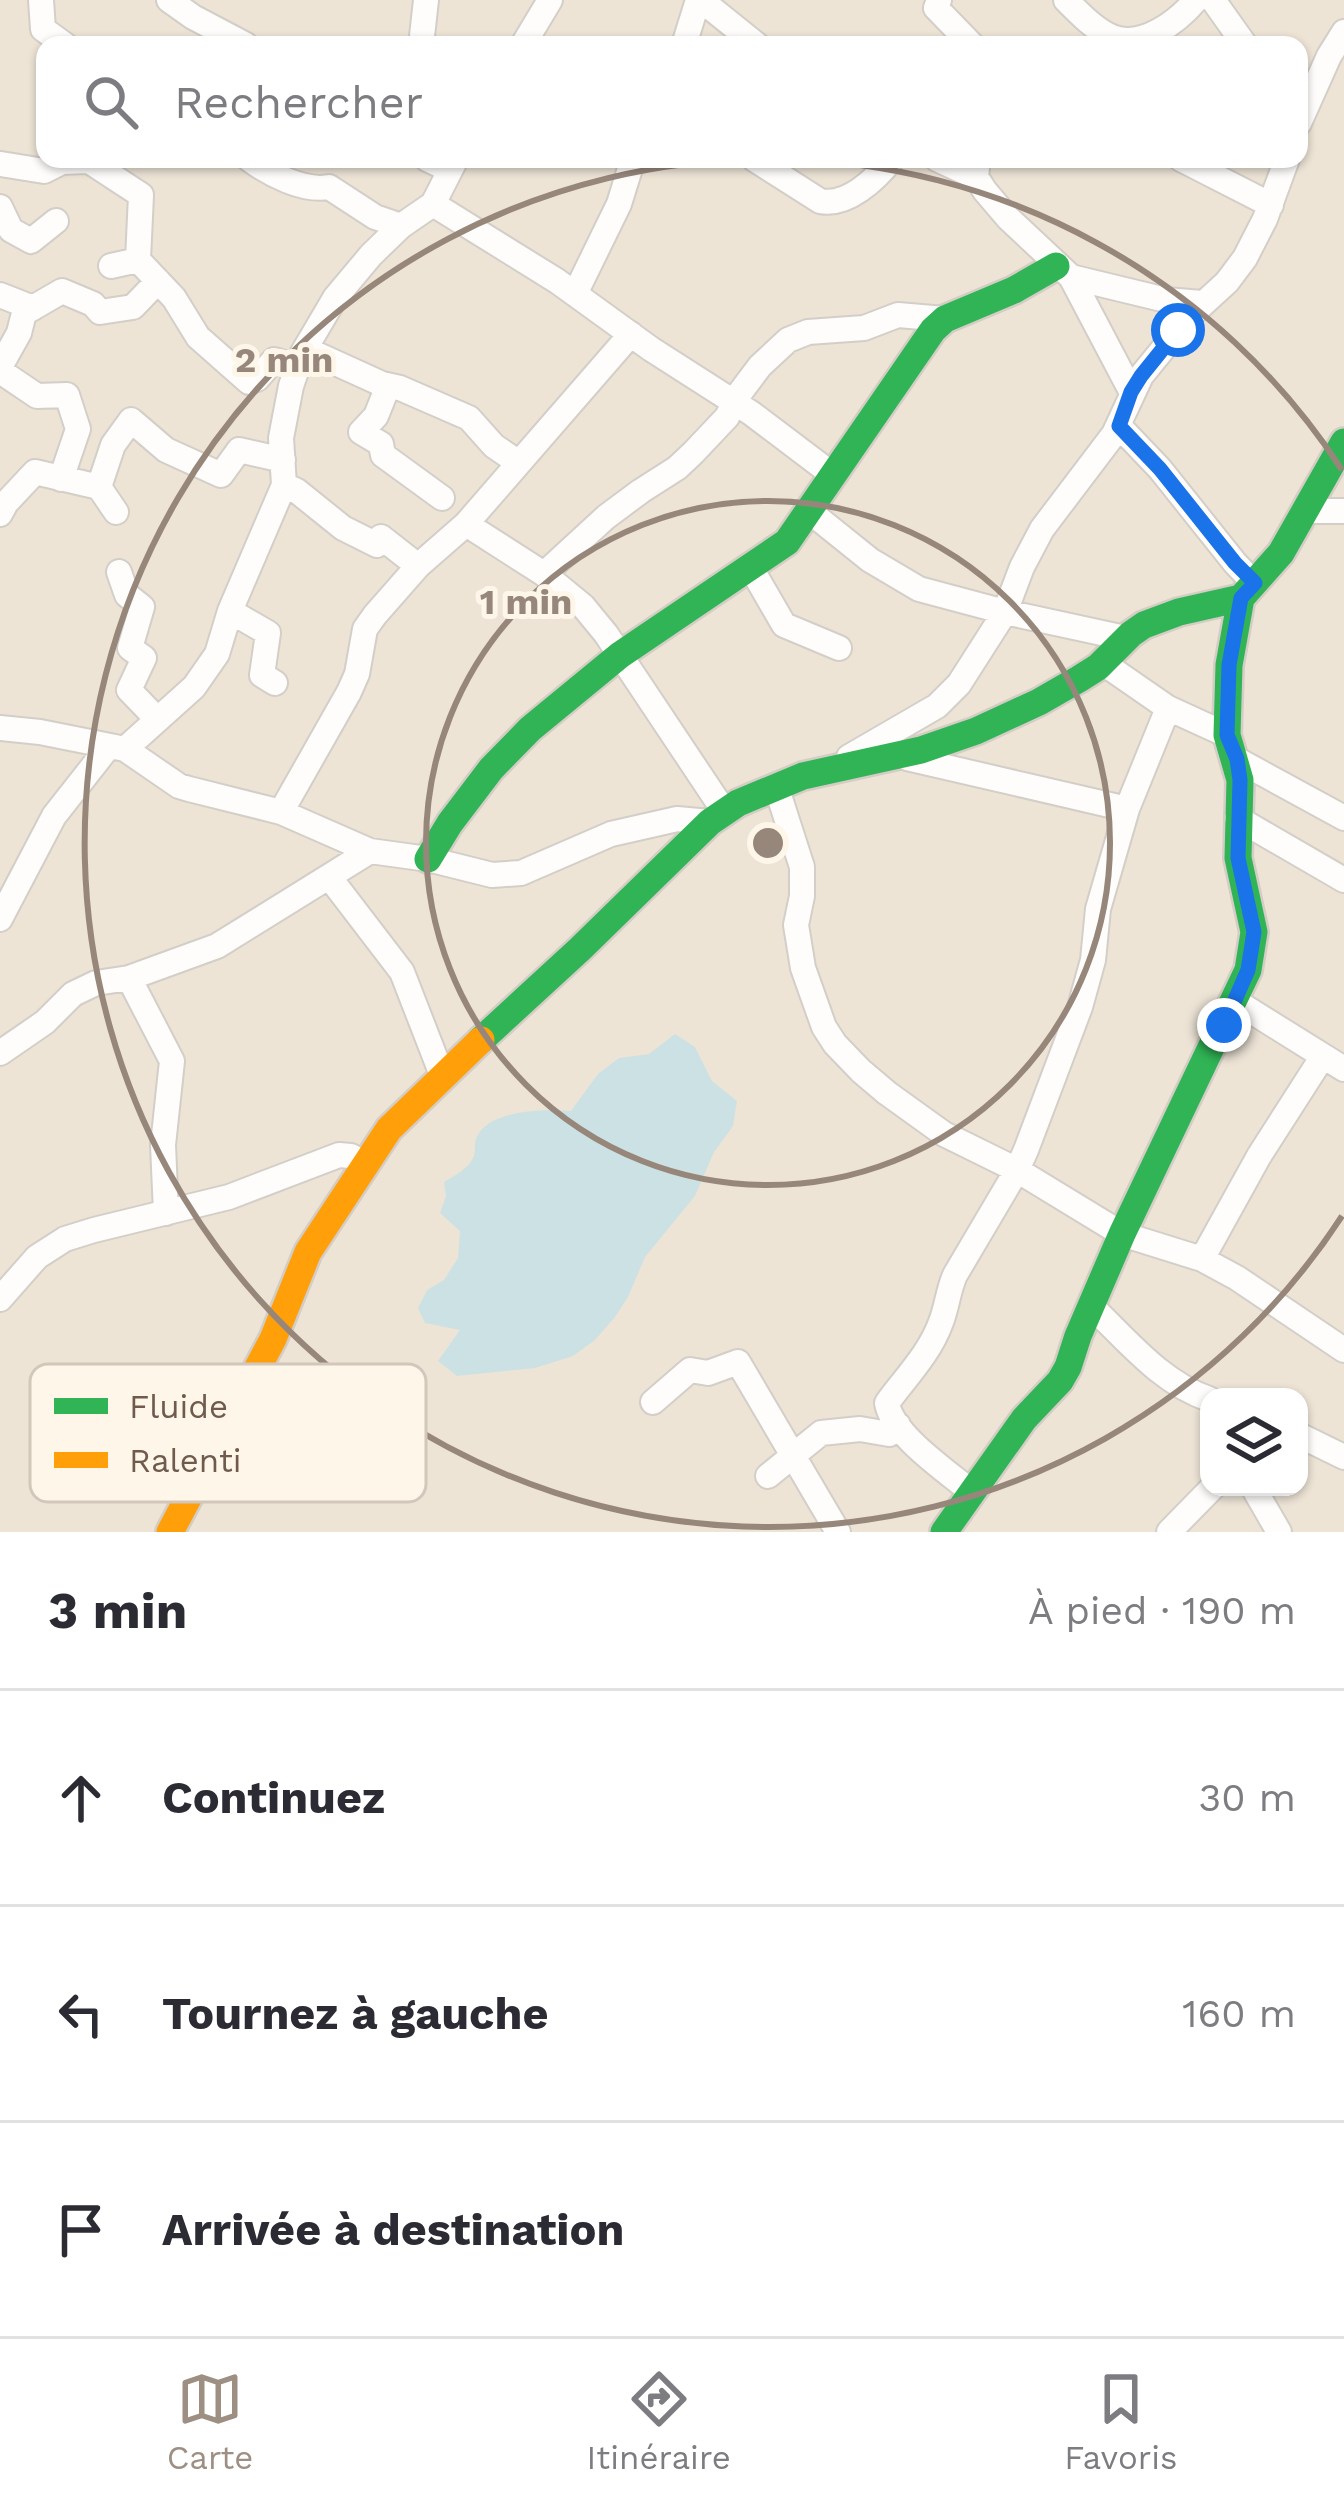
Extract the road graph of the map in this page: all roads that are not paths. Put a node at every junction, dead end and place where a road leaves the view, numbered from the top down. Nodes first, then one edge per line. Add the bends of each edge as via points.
1 (40, 0) edge
2 (169, 0) edge
3 (425, 0) edge
4 (550, 0) edge
5 (700, 0) edge
6 (939, 0) edge
7 (1066, 0) edge
8 (1196, 0) edge
9 (1213, 0) edge
10 (1344, 32) edge
11 (53, 36) edge
12 (229, 36) edge
13 (423, 36) edge
14 (532, 36) edge
15 (687, 36) edge
16 (746, 36) edge
17 (962, 36) edge
18 (1112, 36) edge
19 (1135, 36) edge
20 (1239, 36) edge
21 (1308, 99) edge
22 (0, 141) edge
23 (0, 165) edge
24 (50, 168) edge
25 (99, 168) edge
26 (261, 168) edge
27 (442, 168) edge
28 (630, 168) edge
29 (769, 168) edge
30 (882, 168) edge
31 (977, 168) edge
32 (1198, 168) edge
33 (1284, 168) edge
34 (433, 205) junction
35 (1271, 205) junction
36 (0, 207) edge
37 (56, 221) dead end
38 (401, 226) junction
39 (138, 260) junction
40 (111, 266) dead end
41 (1063, 272) junction
42 (158, 281) junction
43 (575, 294) junction
44 (0, 295) edge
45 (1202, 303) junction
46 (33, 308) junction
47 (945, 319) junction
48 (631, 334) junction
49 (302, 358) junction
50 (0, 369) edge
51 (388, 386) junction
52 (1131, 392) junction
53 (735, 402) junction
54 (1119, 426) junction
55 (1344, 442) edge
56 (519, 463) junction
57 (284, 472) junction
58 (833, 475) junction
59 (61, 478) junction
60 (99, 487) junction
61 (442, 498) dead end
62 (808, 511) junction
63 (1308, 511) junction
64 (1344, 511) edge
65 (116, 512) dead end
66 (0, 514) edge
67 (466, 524) junction
68 (418, 566) junction
69 (751, 568) junction
70 (119, 572) dead end
71 (544, 574) junction
72 (1248, 590) junction
73 (230, 611) junction
74 (1004, 612) junction
75 (1125, 638) junction
76 (838, 648) dead end
77 (620, 655) junction
78 (1103, 663) junction
79 (275, 683) dead end
80 (1168, 709) junction
81 (157, 719) junction
82 (0, 728) edge
83 (117, 747) junction
84 (1232, 747) junction
85 (899, 756) junction
86 (831, 767) junction
87 (776, 786) junction
88 (1127, 808) junction
89 (281, 812) junction
90 (717, 817) junction
91 (1237, 818) junction
92 (1344, 818) edge
93 (370, 851) junction
94 (428, 859) junction
95 (329, 878) junction
96 (1344, 880) edge
97 (0, 920) edge
98 (129, 978) junction
99 (1235, 1001) junction
100 (0, 1053) edge
101 (1334, 1063) edge
102 (442, 1075) junction
103 (364, 1163) junction
104 (1017, 1170) junction
105 (166, 1213) junction
106 (1122, 1234) junction
107 (1202, 1259) junction
108 (0, 1299) edge
109 (1091, 1306) junction
110 (1344, 1350) edge
111 (260, 1364) edge
112 (1200, 1396) edge
113 (653, 1402) dead end
114 (898, 1425) junction
115 (1308, 1439) edge
116 (790, 1455) junction
117 (1344, 1456) edge
118 (768, 1476) dead end
119 (974, 1493) junction
120 (1204, 1496) edge
121 (1258, 1496) edge
122 (186, 1502) edge
123 (170, 1532) edge
124 (838, 1532) edge
125 (944, 1532) edge
126 (1169, 1532) edge
127 (1279, 1532) edge

1 - 11 street via 43,28
2 - 12 street
3 - 13 street
4 - 14 street
5 - 15 street
5 - 16 street
6 - 17 street via 936,8
7 - 18 street
8 - 19 street via 1171,25
9 - 20 street
10 - 21 street
22 - 23 street
23 - 24 street
25 - 39 street via 141,195
26 - 38 street via 329,187
27 - 34 street
28 - 43 street
29 - 30 street via 827,203
31 - 41 street via 1008,218
32 - 35 street
33 - 35 street
34 - 38 street
34 - 43 street
35 - 45 street via 1245,258
36 - 37 street via 11,230 31,241
38 - 49 street via 335,298
39 - 40 street
39 - 42 street
41 - 45 street
41 - 47 street
41 - 52 street
42 - 46 street via 134,307 100,312 62,291
42 - 49 street via 198,337 249,382 274,360
43 - 48 street
44 - 46 street
45 - 52 street
46 - 50 street
47 - 53 street via 898,315 794,336
47 - 58 street
48 - 53 street
48 - 56 street
49 - 51 street
49 - 57 street via 281,438
50 - 59 street via 37,396 68,395 78,429
51 - 56 street via 469,418
51 - 61 street via 361,432
52 - 54 street
53 - 58 street
53 - 71 street via 694,454
54 - 72 street via 1235,563
54 - 74 street via 1042,529
55 - 63 street
56 - 67 street
57 - 60 street via 239,450 221,475 166,450 131,420
57 - 68 street via 343,528 377,545 381,537
57 - 73 street
58 - 62 street
59 - 60 street
59 - 66 street via 34,472
60 - 65 street
62 - 69 street via 787,542
62 - 74 street via 903,581
63 - 64 street
63 - 72 street
67 - 68 street
67 - 71 street
68 - 89 street via 365,629 349,692
69 - 76 street via 784,625
69 - 77 street
70 - 81 street via 142,607 130,648 144,658 129,690
71 - 77 street via 590,613
72 - 75 street via 1156,619
72 - 84 street via 1229,665
73 - 79 street via 268,633 262,675
73 - 81 street via 209,668
74 - 75 street
74 - 86 street via 937,706
75 - 78 street
77 - 90 street
77 - 94 street via 509,749
78 - 80 street
78 - 85 street via 1016,712
80 - 84 street
80 - 88 street
81 - 83 street
82 - 83 street
83 - 89 street via 179,786
83 - 97 street via 46,828
84 - 91 street
84 - 92 street
85 - 86 street
85 - 88 street
86 - 87 street
87 - 90 street
87 - 104 street via 802,866 799,947 824,1027 911,1112
88 - 104 street via 1080,1007
89 - 93 street
90 - 94 street via 611,833 521,873 492,875
90 - 102 street
91 - 96 street
91 - 99 street via 1254,932
93 - 94 street
93 - 95 street
95 - 98 street via 217,946
95 - 102 street via 402,972
98 - 100 street via 74,994
98 - 105 street via 172,1061
99 - 101 street
99 - 106 street
101 - 107 street via 1259,1156
102 - 103 street
103 - 105 street via 339,1155
103 - 111 street via 308,1252
104 - 106 street
104 - 114 street via 955,1275 932,1343 887,1402
105 - 108 street via 65,1239
106 - 107 street
106 - 109 street
107 - 110 street
109 - 112 street via 1156,1369
109 - 119 street via 1060,1381
113 - 116 street via 690,1370 738,1362
114 - 116 street via 889,1434 821,1433
114 - 119 street
115 - 117 street
116 - 118 street
116 - 124 street
119 - 125 street
120 - 126 street
121 - 127 street
122 - 123 street

